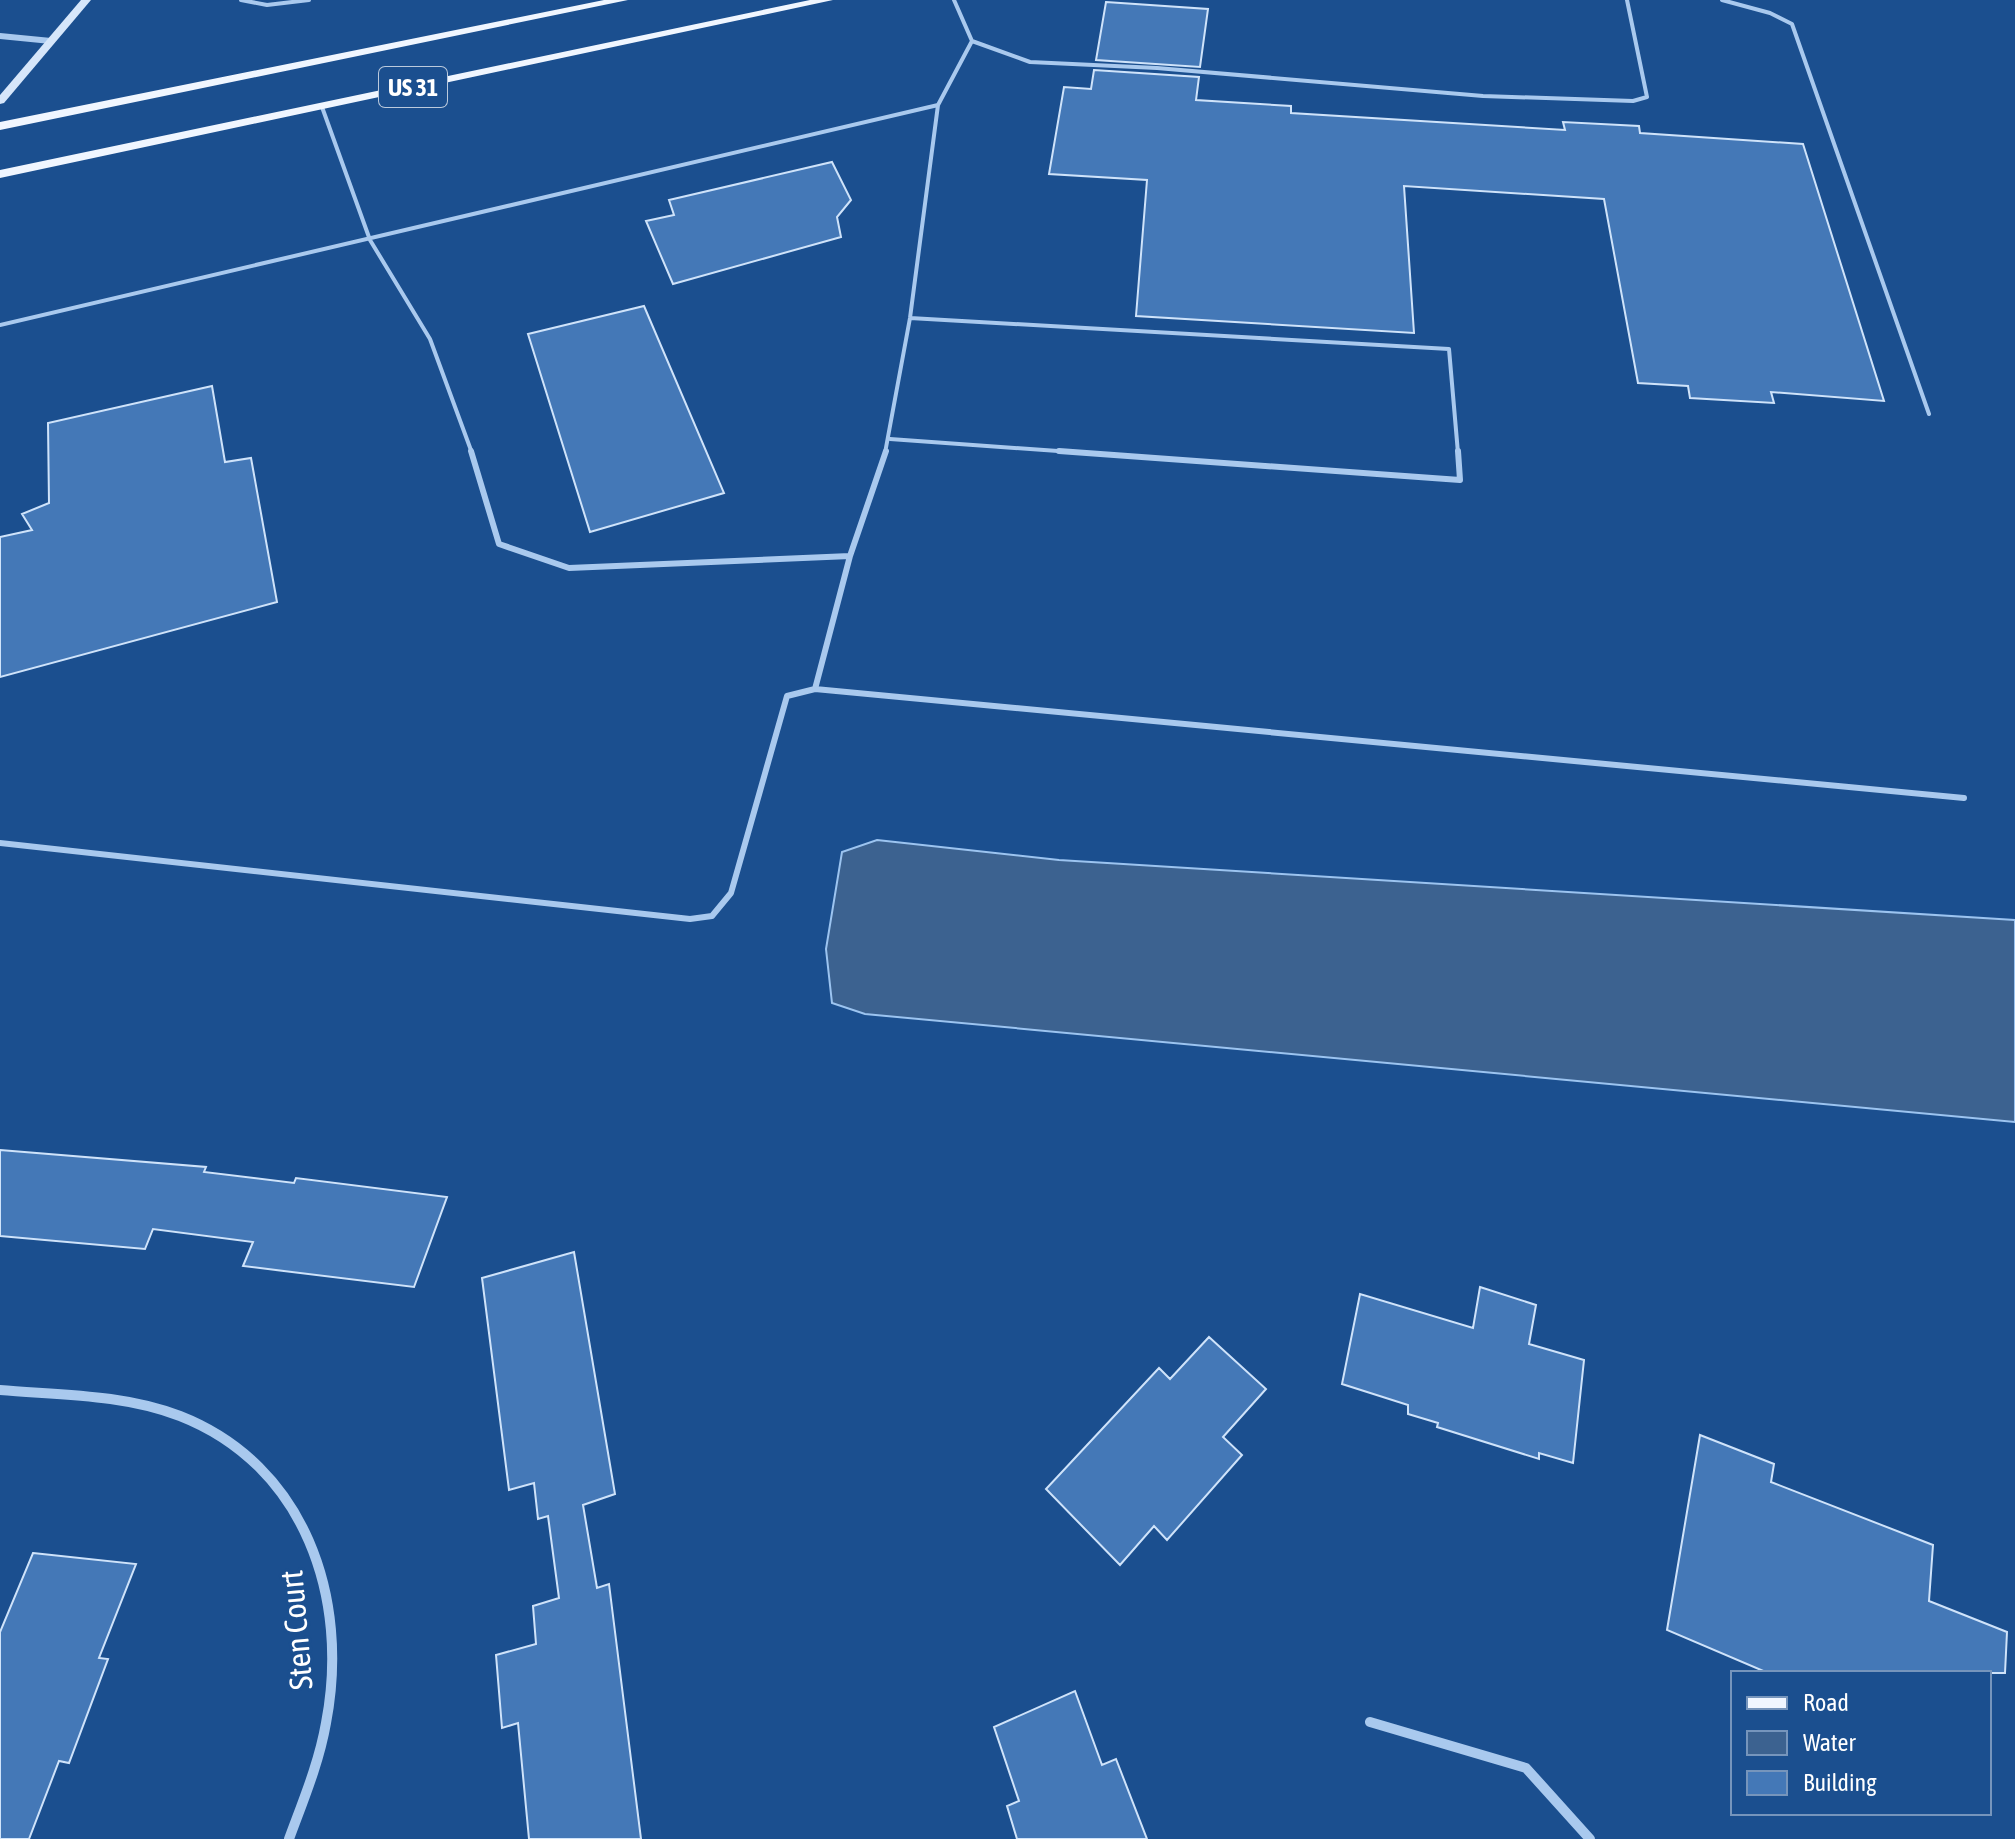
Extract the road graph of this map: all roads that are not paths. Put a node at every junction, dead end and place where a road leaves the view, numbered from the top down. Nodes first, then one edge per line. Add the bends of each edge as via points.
1 (86, 0) edge
2 (241, 0) edge
3 (309, 0) edge
4 (622, 0) edge
5 (827, 0) edge
6 (954, 0) edge
7 (1627, 0) edge
8 (1722, 0) edge
9 (0, 36) edge
10 (51, 41) junction
11 (972, 41) junction
12 (0, 101) edge
13 (938, 105) junction
14 (322, 107) junction
15 (0, 126) edge
16 (0, 174) edge
17 (370, 240) junction
18 (910, 318) junction
19 (0, 325) edge
20 (1929, 414) dead end
21 (890, 439) junction
22 (850, 556) junction
23 (815, 689) junction
24 (1964, 798) dead end
25 (0, 843) edge
26 (0, 1390) edge
27 (1370, 1722) dead end
28 (289, 1839) edge
29 (1590, 1839) edge

1 - 10 street
2 - 3 lane via 254,5
4 - 15 main road, US 31
5 - 14 main road, US 31
6 - 11 lane
7 - 11 lane via 1647,97 1633,101 1483,96 1030,62
8 - 20 lane via 1792,24
9 - 10 street
10 - 12 street
11 - 13 lane
13 - 17 lane
13 - 18 lane
14 - 16 main road, US 31
14 - 17 lane
17 - 19 lane
17 - 22 lane via 430,339 460,415 499,544 569,568
18 - 21 lane
18 - 21 lane via 1449,349 1460,480
21 - 22 lane
22 - 23 lane
23 - 24 lane
23 - 25 lane via 787,696 731,893 712,916 690,919
26 - 28 street, Sten Court via 130,1404 182,1417 253,1456 287,1496 314,1545 330,1635 329,1705 322,1741
27 - 29 street via 1526,1768

